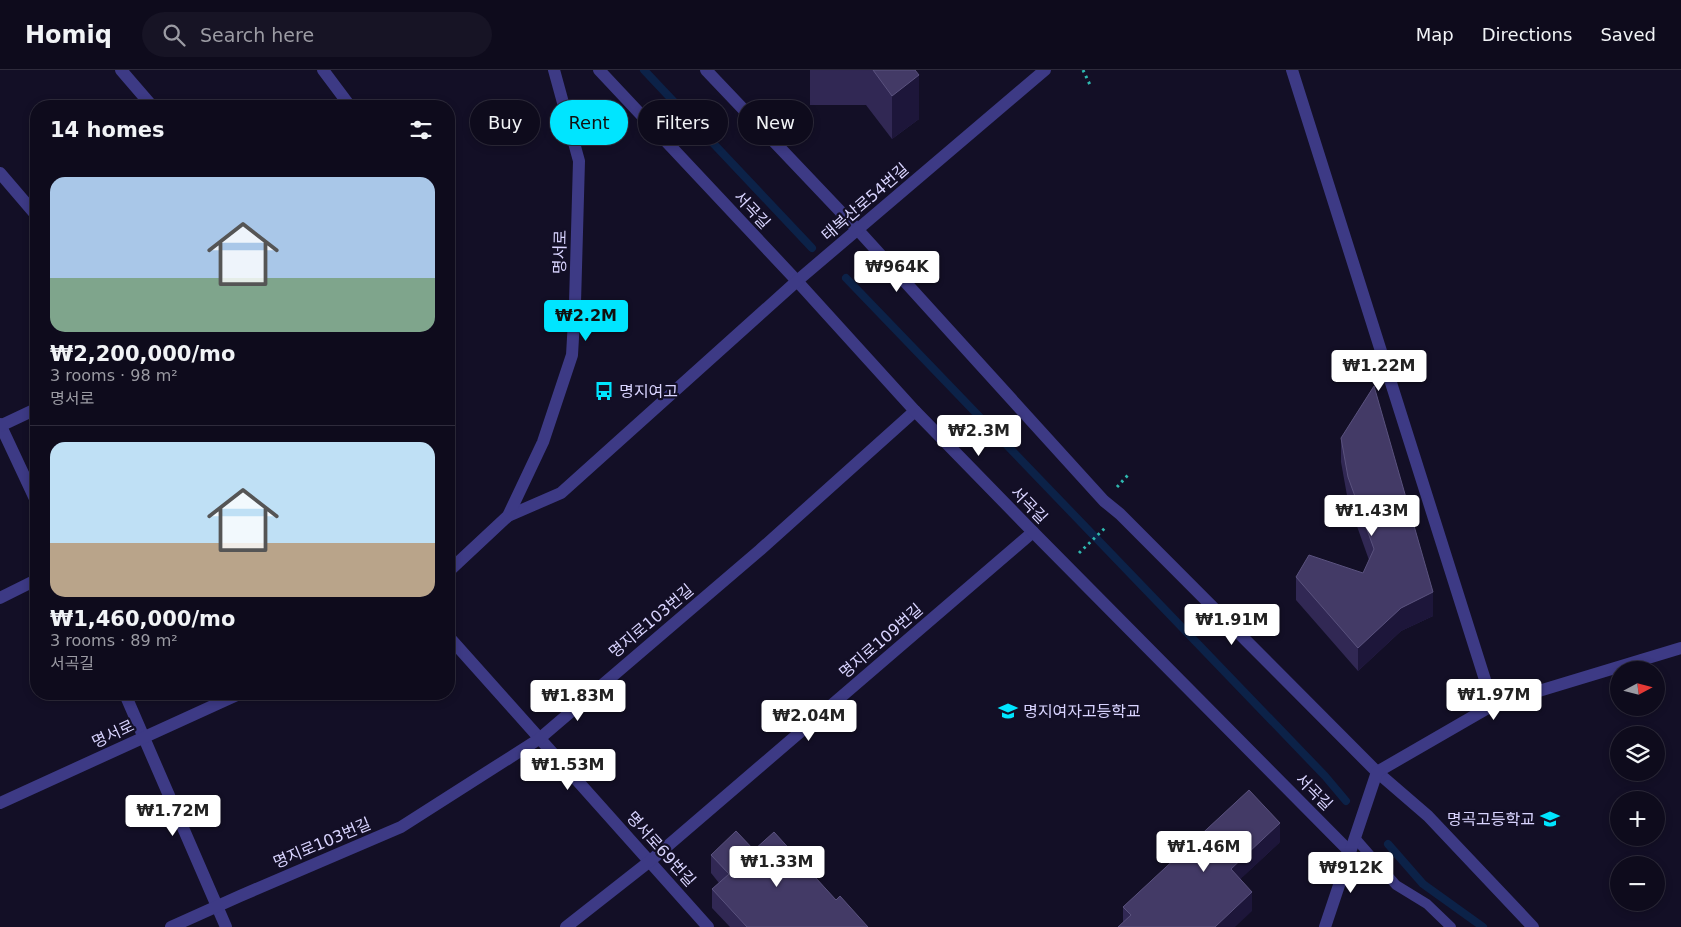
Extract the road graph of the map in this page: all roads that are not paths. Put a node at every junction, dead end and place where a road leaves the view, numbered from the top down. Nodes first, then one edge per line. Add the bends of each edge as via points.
1 (121, 70) edge
2 (323, 70) edge
3 (554, 70) edge
4 (599, 70) edge
5 (706, 70) edge
6 (1045, 70) edge
7 (1292, 70) edge
8 (147, 100) edge
9 (346, 100) edge
10 (0, 174) edge
11 (30, 208) edge
12 (858, 230) junction
13 (798, 281) junction
14 (915, 411) junction
15 (30, 412) edge
16 (1, 425) edge
17 (30, 488) edge
18 (508, 516) junction
19 (1032, 532) junction
20 (455, 565) edge
21 (30, 583) edge
22 (0, 598) edge
23 (455, 643) edge
24 (1681, 648) edge
25 (129, 700) edge
26 (226, 700) edge
27 (1493, 705) junction
28 (145, 736) junction
29 (539, 739) junction
30 (1377, 772) junction
31 (0, 804) edge
32 (1355, 838) junction
33 (1350, 852) junction
34 (650, 861) junction
35 (217, 906) junction
36 (171, 927) edge
37 (226, 927) edge
38 (566, 927) edge
39 (708, 927) edge
40 (1325, 927) edge
41 (1451, 927) edge
42 (1533, 927) edge

1 - 8 street
2 - 9 street
3 - 18 street, 명서로 via 579,162 572,355 543,442
4 - 13 street, 서곡길
5 - 12 street
6 - 12 street, 태복산로54번길
7 - 27 street
10 - 11 street
12 - 13 street, 태복산로54번길
12 - 30 street via 1104,501
13 - 14 street, 서곡길
13 - 18 street, 명서로 via 561,493
14 - 19 street, 서곡길
14 - 29 street, 명지로103번길 via 760,550
15 - 16 street
16 - 17 street
18 - 20 street, 명서로
19 - 33 street, 서곡길
19 - 34 street, 명지로109번길
21 - 22 street
23 - 29 street, 명서로69번길
24 - 27 street
25 - 28 street
26 - 28 street, 명서로
27 - 30 street
28 - 31 street, 명서로
28 - 35 street
29 - 34 street, 명서로69번길
29 - 35 street, 명지로103번길 via 401,827
30 - 32 street
30 - 42 street via 1428,816
32 - 33 street
32 - 41 lane via 1396,885 1427,904
33 - 40 street
34 - 38 street, 명지로109번길
34 - 39 street, 명서로69번길
35 - 36 street, 명지로103번길
35 - 37 street

